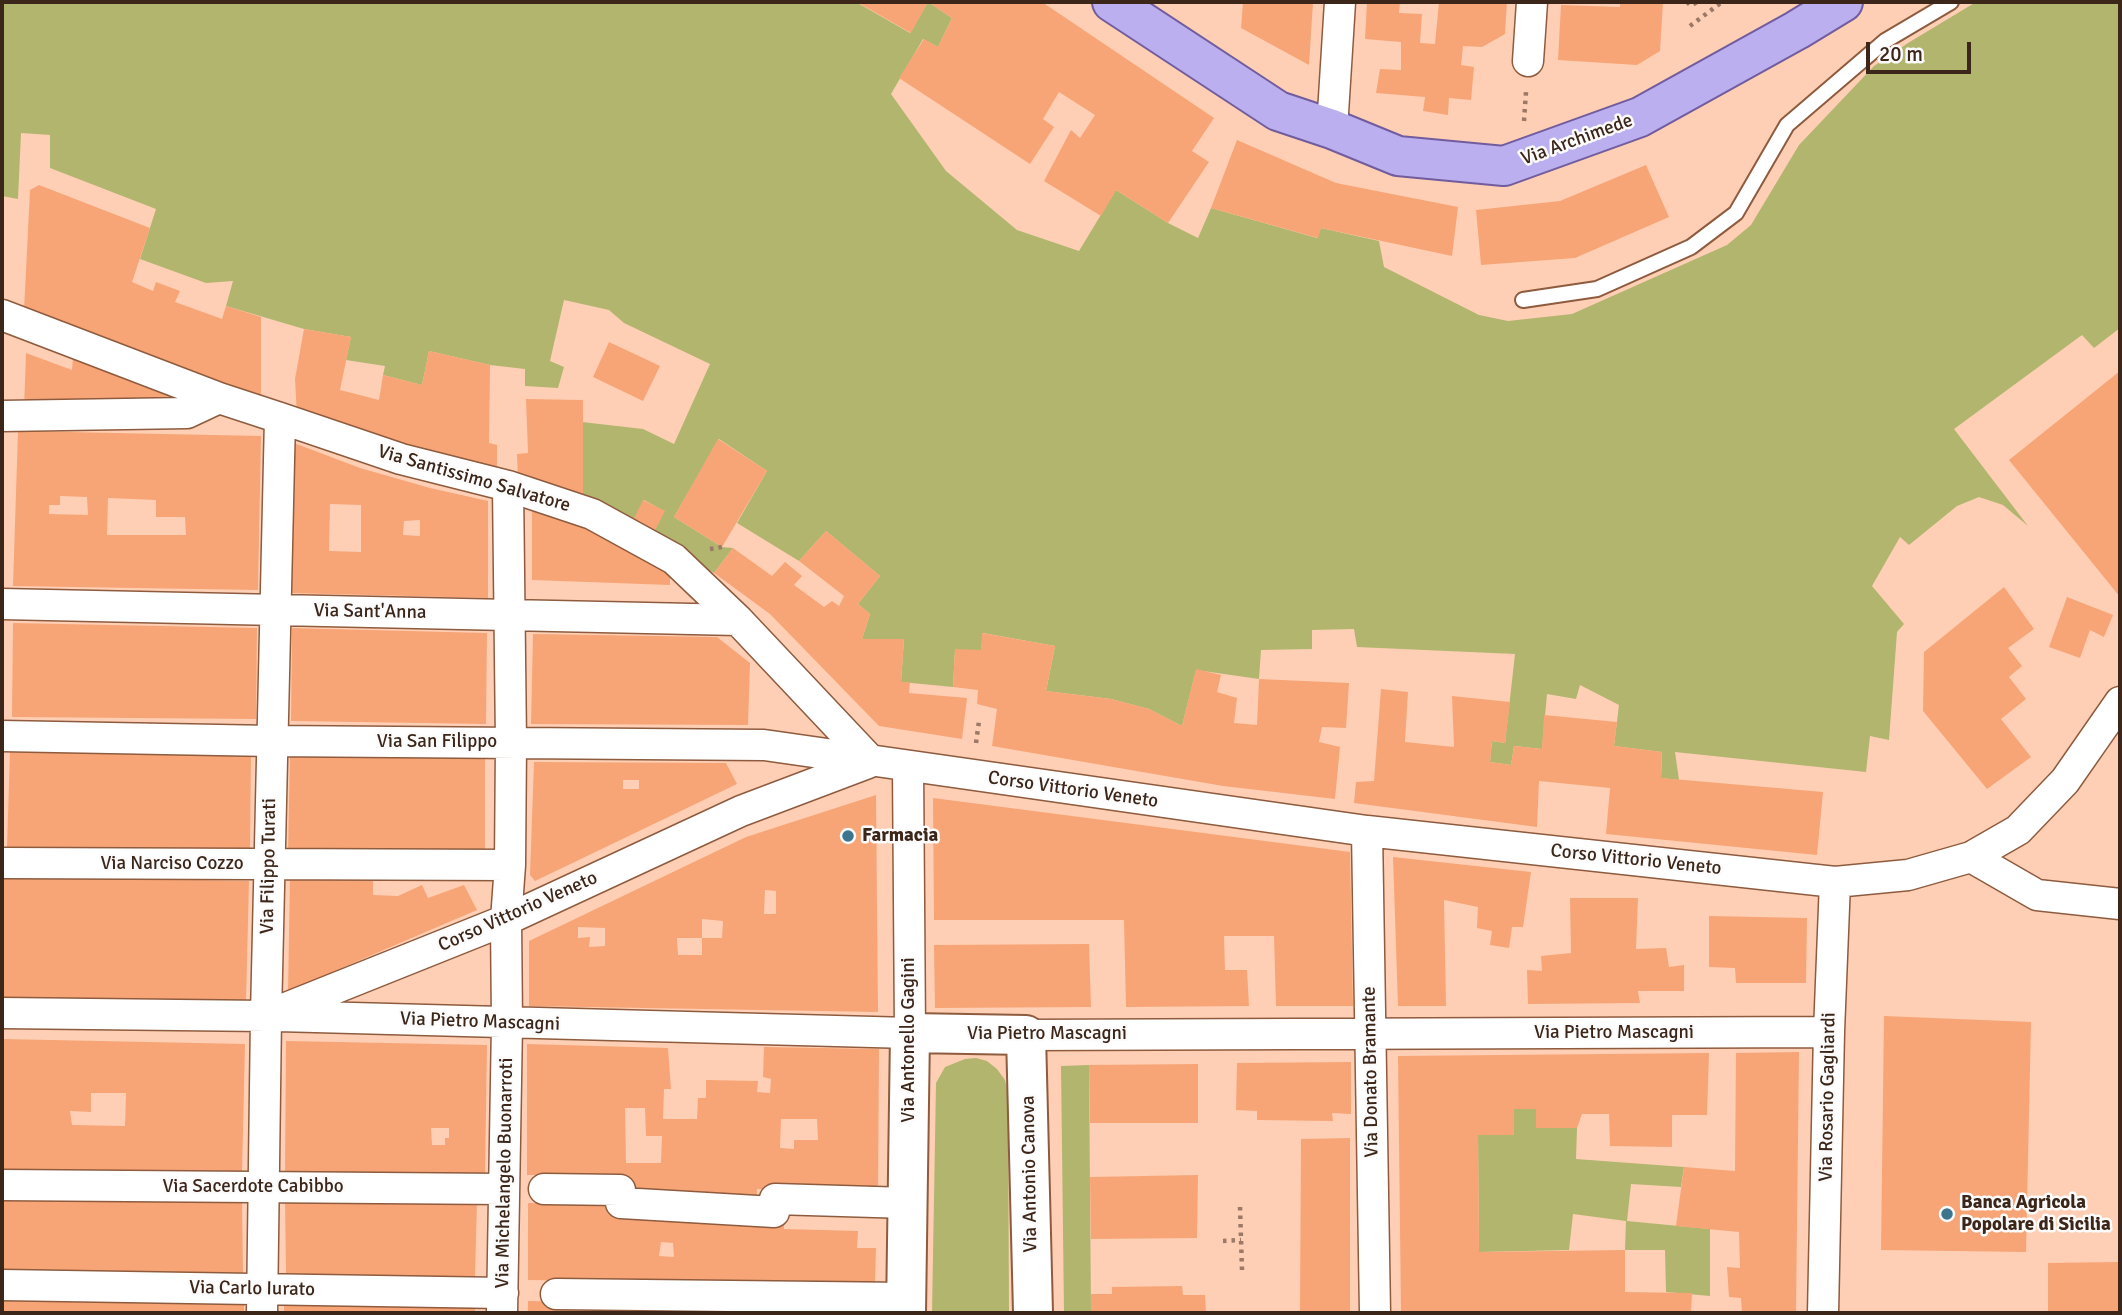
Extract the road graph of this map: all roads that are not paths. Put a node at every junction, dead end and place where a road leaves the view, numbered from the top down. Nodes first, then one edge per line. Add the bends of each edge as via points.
1 (1340, 2) edge
2 (1532, 2) edge
3 (1843, 2) edge
4 (1951, 2) edge
5 (1132, 9) edge
6 (1528, 61) road end
7 (1332, 129) junction
8 (1523, 300) dead end
9 (2, 315) edge
10 (219, 398) junction
11 (2, 416) edge
12 (280, 418) junction
13 (508, 486) junction
14 (2, 604) edge
15 (275, 610) junction
16 (509, 615) junction
17 (738, 620) junction
18 (2120, 702) edge
19 (2, 736) edge
20 (272, 741) junction
21 (511, 743) junction
22 (871, 761) junction
23 (908, 766) junction
24 (1367, 831) junction
25 (1971, 857) junction
26 (2, 863) edge
27 (270, 864) junction
28 (510, 865) junction
29 (1835, 882) junction
30 (2120, 904) edge
31 (506, 920) junction
32 (2, 1013) edge
33 (266, 1016) junction
34 (507, 1023) junction
35 (1829, 1032) junction
36 (910, 1033) junction
37 (1370, 1034) junction
38 (1026, 1035) junction
39 (2, 1185) edge
40 (264, 1187) junction
41 (505, 1189) junction
42 (544, 1189) dead end
43 (908, 1203) junction
44 (2, 1285) edge
45 (556, 1294) dead end
46 (262, 1301) edge
47 (503, 1303) edge
48 (906, 1306) edge
49 (1033, 1313) edge
50 (1375, 1313) edge
51 (1824, 1313) edge

1 - 7 street
2 - 6 street
3 - 7 main road, Via Archimede via 1640,117 1504,166 1398,156
4 - 8 lane via 1885,41 1787,125 1736,213 1691,247 1597,289
5 - 7 main road, Via Archimede via 1278,111
9 - 10 street, Via Santissimo Salvatore
10 - 11 street via 187,413
10 - 12 street, Via Santissimo Salvatore
12 - 13 street, Via Santissimo Salvatore via 401,458
12 - 15 street, Via Filippo Turati
13 - 16 street, Via Michelangelo Buonarroti
13 - 17 street, Via Santissimo Salvatore via 592,514 674,559
14 - 15 street, Via Sant'Anna
15 - 16 street, Via Sant'Anna
15 - 20 street, Via Filippo Turati
16 - 17 street, Via Sant'Anna
16 - 21 street, Via Michelangelo Buonarroti
17 - 22 street, Via Santissimo Salvatore
18 - 25 street, Corso Vittorio Veneto via 2055,791 2018,830
19 - 20 street, Via San Filippo
20 - 21 street, Via San Filippo
20 - 27 street, Via Filippo Turati
21 - 22 street, Via San Filippo via 764,745
21 - 28 street, Via Michelangelo Buonarroti
22 - 23 street, Corso Vittorio Veneto
22 - 31 street, Corso Vittorio Veneto via 741,811
23 - 24 street, Corso Vittorio Veneto
23 - 36 street, Via Antonello Gagini
24 - 29 street, Corso Vittorio Veneto
24 - 37 street, Via Donato Bramante
25 - 29 street, Corso Vittorio Veneto via 1908,875
25 - 30 street via 2037,895
26 - 27 street, Via Narciso Cozzo
27 - 28 street, Via Narciso Cozzo
27 - 33 street, Via Filippo Turati
28 - 31 street, Via Michelangelo Buonarroti
29 - 35 street, Via Rosario Gagliardi
31 - 33 street, Corso Vittorio Veneto
31 - 34 street, Via Michelangelo Buonarroti
32 - 33 street, Corso Vittorio Veneto
33 - 34 street, Via Pietro Mascagni
33 - 40 street, Via Filippo Turati
34 - 36 street, Via Pietro Mascagni
34 - 41 street, Via Michelangelo Buonarroti
35 - 37 street, Via Pietro Mascagni
35 - 51 street, Via Rosario Gagliardi
36 - 38 main road, Via Pietro Mascagni
36 - 43 main road, Via Antonello Gagini
37 - 38 street, Via Pietro Mascagni
37 - 50 street, Via Donato Bramante
38 - 49 main road, Via Antonio Canova
39 - 40 street, Via Sacerdote Cabibbo
40 - 41 street, Via Sacerdote Cabibbo
40 - 46 street, Via Filippo Turati
41 - 47 street, Via Michelangelo Buonarroti
42 - 43 street via 620,1190 621,1203 774,1212 775,1199
43 - 48 main road, Via Antonello Gagini
44 - 46 street, Via Carlo Iurato
45 - 48 street
46 - 47 street, Via Carlo Iurato

